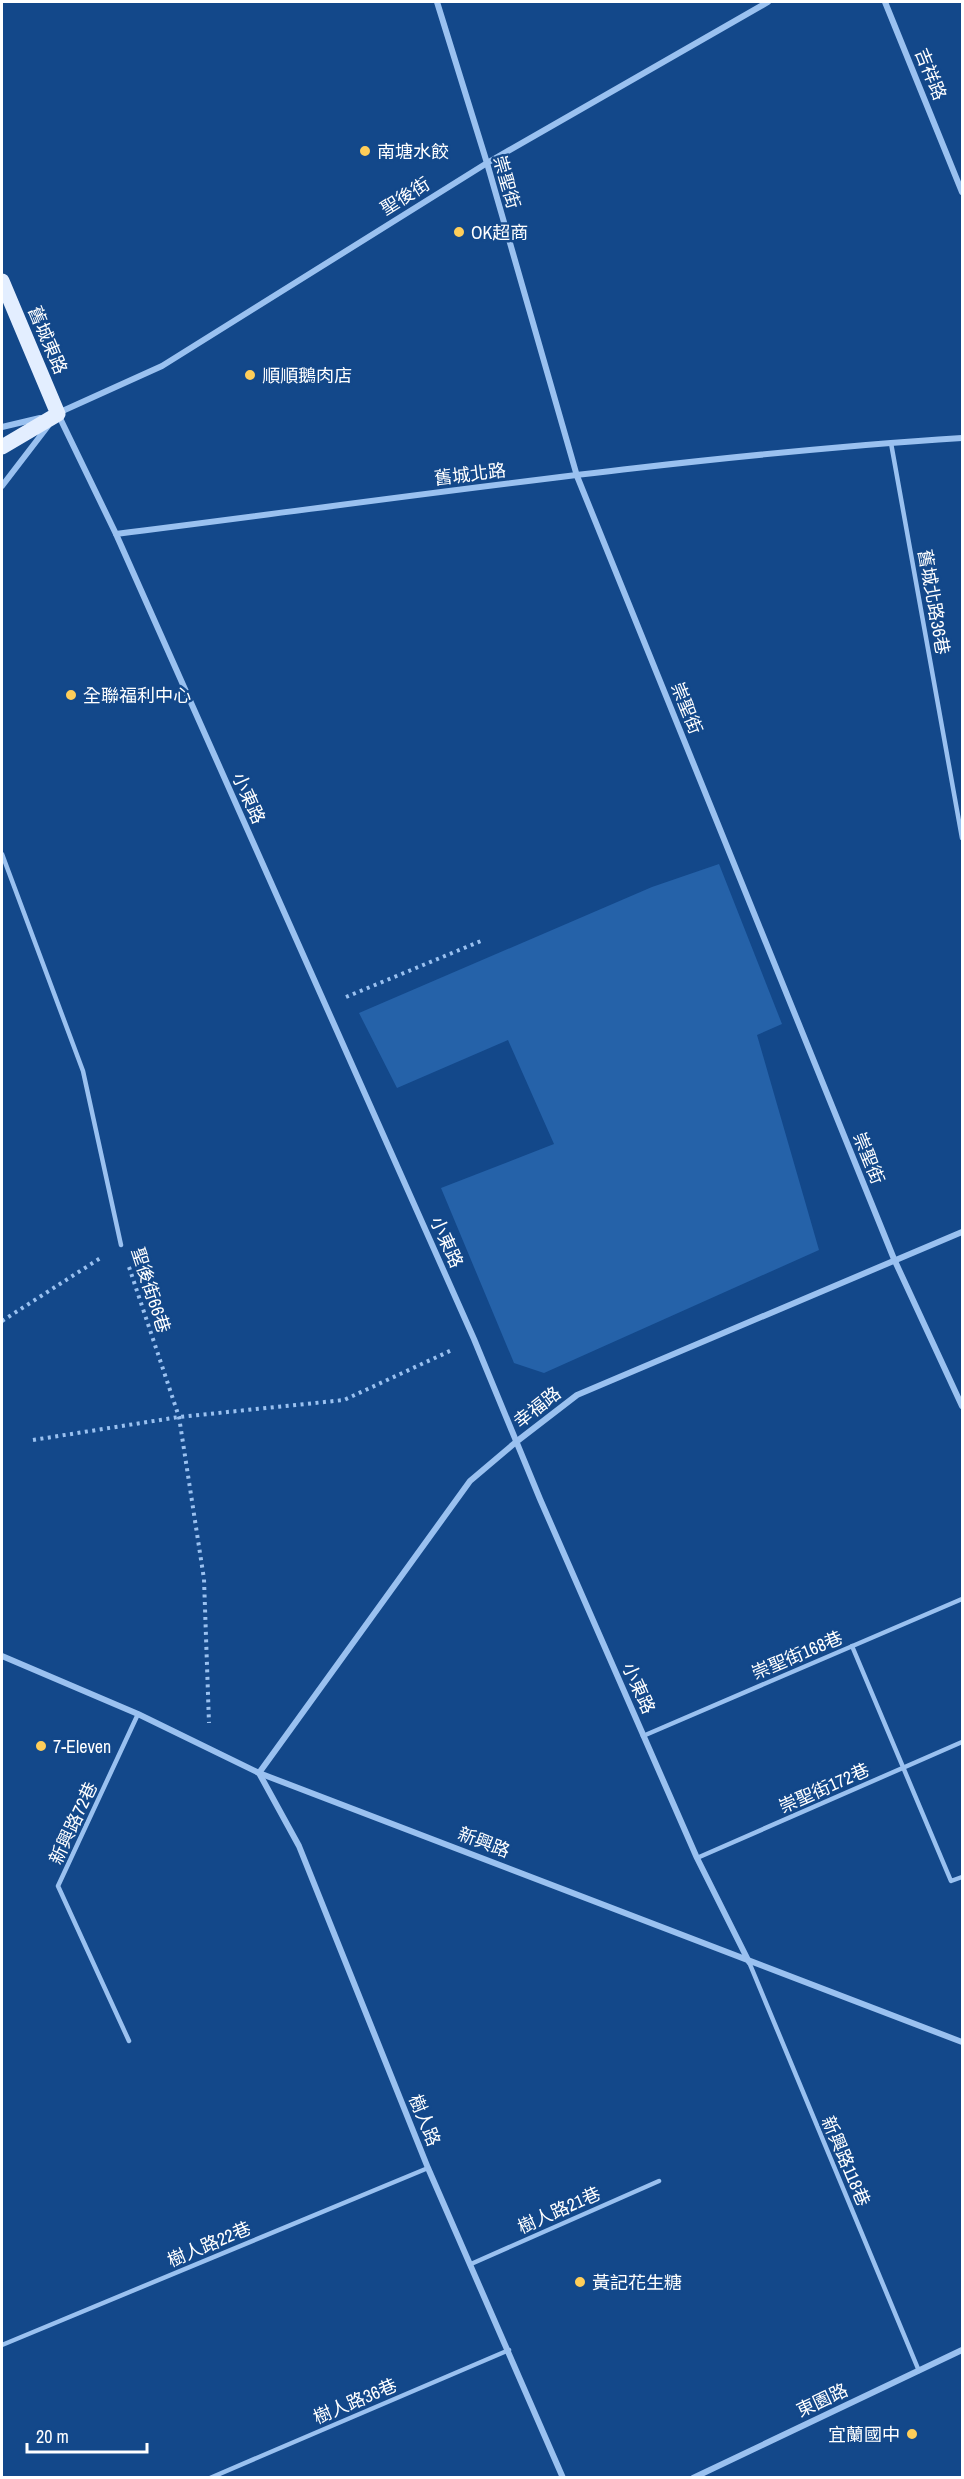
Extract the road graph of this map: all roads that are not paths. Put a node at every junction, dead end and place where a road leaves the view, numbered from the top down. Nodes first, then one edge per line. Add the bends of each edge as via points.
1 (437, 2) edge
2 (768, 2) edge
3 (885, 2) edge
4 (487, 163) junction
5 (963, 192) edge
6 (2, 281) edge
7 (58, 414) junction
8 (2, 428) edge
9 (963, 438) edge
10 (891, 443) junction
11 (2, 447) edge
12 (577, 476) junction
13 (2, 486) edge
14 (116, 534) junction
15 (963, 838) edge
16 (2, 854) edge
17 (963, 1232) edge
18 (121, 1245) road end
19 (894, 1259) junction
20 (963, 1406) edge
21 (516, 1442) junction
22 (963, 1599) edge
23 (852, 1646) junction
24 (2, 1656) edge
25 (138, 1714) junction
26 (643, 1736) junction
27 (963, 1742) edge
28 (902, 1768) junction
29 (259, 1773) junction
30 (697, 1858) junction
31 (963, 1877) edge
32 (749, 1962) junction
33 (129, 2041) dead end
34 (963, 2042) edge
35 (428, 2168) junction
36 (659, 2181) dead end
37 (471, 2264) junction
38 (2, 2344) edge
39 (509, 2350) junction
40 (963, 2350) edge
41 (919, 2371) junction
42 (210, 2478) edge
43 (563, 2478) edge
44 (693, 2478) edge

1 - 4 street, 崇聖街
2 - 4 street, 聖後街
3 - 5 street, 吉祥路
4 - 7 street, 聖後街 via 162,366
4 - 12 street, 崇聖街
6 - 7 main road, 舊城東路
7 - 8 street, 聖後街
7 - 11 main road
7 - 13 street, 聖後街
7 - 14 street
9 - 10 street, 舊城北路
10 - 12 street, 舊城北路
10 - 15 lane, 舊城北路36巷
12 - 14 street, 舊城北路
12 - 19 street, 崇聖街
14 - 21 street, 小東路 via 474,1339
16 - 18 lane, 聖後街66巷 via 83,1071
17 - 19 street, 幸福路
19 - 20 street, 崇聖街
19 - 21 street, 幸福路 via 578,1395
21 - 26 street, 小東路
21 - 29 street, 幸福路 via 471,1481
22 - 23 lane, 崇聖街168巷
23 - 26 lane, 崇聖街168巷
23 - 28 lane
24 - 25 street, 新興路
25 - 29 street, 新興路
25 - 33 lane, 新興路72巷 via 58,1886
26 - 30 street, 小東路
27 - 28 lane, 崇聖街172巷
28 - 30 lane, 崇聖街172巷
28 - 31 lane via 951,1881
29 - 32 street, 新興路
29 - 35 street, 樹人路 via 299,1846
30 - 32 street, 小東路
32 - 34 street, 新興路
32 - 41 lane, 新興路118巷
35 - 37 street, 樹人路
35 - 38 lane, 樹人路22巷
36 - 37 lane, 樹人路21巷
37 - 39 street, 樹人路
39 - 42 lane, 樹人路36巷
39 - 43 street, 樹人路
40 - 41 street, 東園路
41 - 44 street, 東園路

